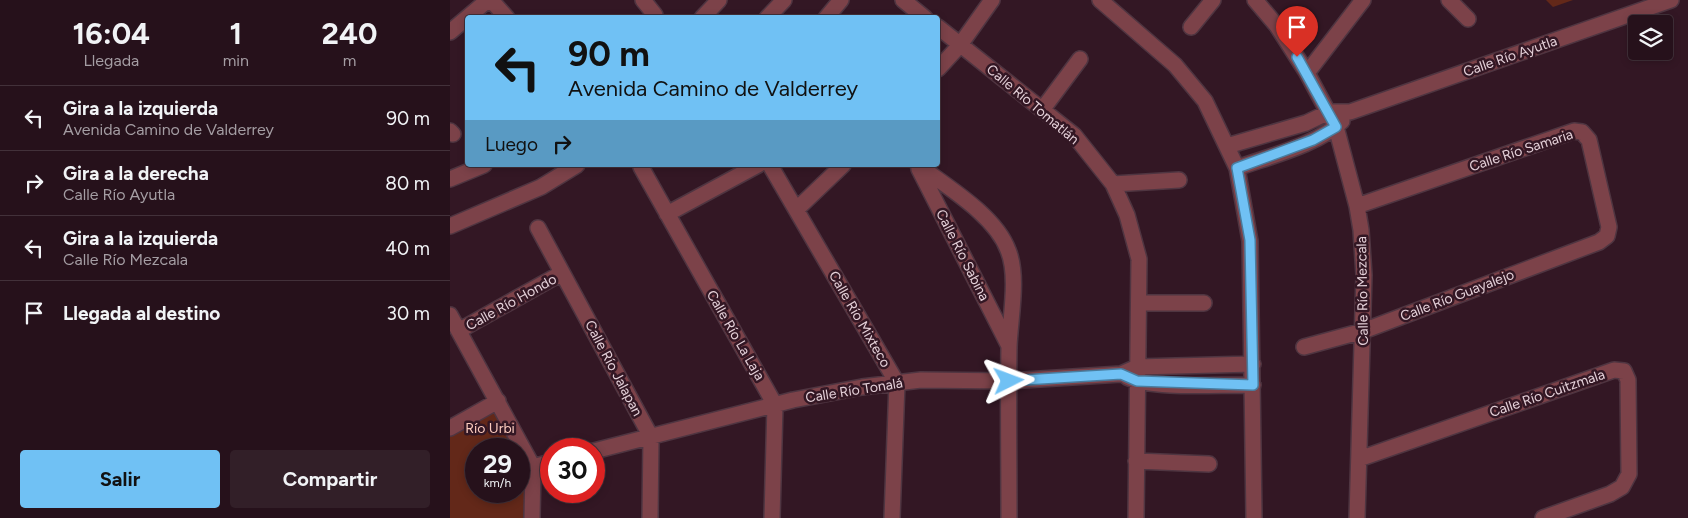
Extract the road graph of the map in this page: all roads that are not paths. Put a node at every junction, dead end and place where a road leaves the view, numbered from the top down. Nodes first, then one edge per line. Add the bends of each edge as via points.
1 (490, 0) edge
2 (643, 0) edge
3 (719, 0) edge
4 (784, 0) edge
5 (841, 0) edge
6 (903, 0) edge
7 (992, 0) edge
8 (1100, 0) edge
9 (1213, 0) edge
10 (1255, 0) edge
11 (1363, 0) edge
12 (1449, 0) edge
13 (1671, 0) edge
14 (471, 15) edge
15 (504, 15) edge
16 (655, 15) dead end
17 (705, 15) edge
18 (770, 15) edge
19 (828, 15) edge
20 (921, 15) edge
21 (1468, 19) dead end
22 (465, 20) edge
23 (1192, 27) dead end
24 (940, 29) edge
25 (450, 32) edge
26 (960, 45) junction
27 (1080, 59) dead end
28 (940, 67) edge
29 (1307, 73) junction
30 (1042, 110) junction
31 (1329, 112) junction
32 (1350, 112) junction
33 (1336, 127) junction
34 (1227, 146) junction
35 (479, 167) edge
36 (574, 167) edge
37 (641, 167) dead end
38 (754, 167) edge
39 (771, 167) edge
40 (841, 167) edge
41 (919, 167) edge
42 (921, 167) edge
43 (1237, 168) junction
44 (450, 179) edge
45 (1178, 180) dead end
46 (1113, 184) junction
47 (1356, 206) junction
48 (797, 209) junction
49 (666, 214) junction
50 (450, 226) edge
51 (538, 228) dead end
52 (1607, 236) joint
53 (562, 273) junction
54 (1139, 303) junction
55 (1204, 303) dead end
56 (450, 315) edge
57 (460, 330) junction
58 (1363, 331) junction
59 (1009, 346) junction
60 (1304, 347) dead end
61 (1253, 364) junction
62 (1137, 374) junction
63 (1009, 381) junction
64 (896, 383) junction
65 (1253, 385) junction
66 (498, 401) junction
67 (776, 405) junction
68 (450, 428) edge
69 (651, 436) junction
70 (605, 448) edge
71 (1359, 459) junction
72 (1136, 461) junction
73 (1209, 464) dead end
74 (540, 465) edge
75 (533, 467) junction
76 (532, 518) edge
77 (650, 518) edge
78 (772, 518) edge
79 (892, 518) edge
80 (1009, 518) edge
81 (1136, 518) edge
82 (1254, 518) edge
83 (1357, 518) edge
84 (1543, 518) edge

1 - 14 street
1 - 15 street
2 - 16 street
3 - 17 street
4 - 18 street
5 - 19 street
6 - 20 street
7 - 26 street
8 - 34 street via 1175,65 1205,101
9 - 23 street
10 - 29 street, Calle Río Mezcala via 1277,26
11 - 29 street
12 - 21 street
13 - 32 street, Calle Río Ayutla
22 - 25 street
24 - 26 street, Calle Río Tomatlán
26 - 28 street
26 - 30 street, Calle Río Tomatlán
27 - 30 street
29 - 31 street, Calle Río Mezcala
30 - 46 street, Calle Río Tomatlán via 1074,135
31 - 32 street, Calle Río Ayutla
31 - 33 street, Calle Río Mezcala
31 - 34 street, Calle Río Ayutla via 1306,123
32 - 33 street, Calle Río Ayutla
33 - 43 street, Calle Río Ayutla via 1313,140
33 - 47 street, Calle Río Mezcala
34 - 43 street
35 - 44 street
36 - 50 street via 541,187
37 - 49 street, Calle Río La Laja
38 - 49 street
39 - 48 street, Calle Río Mixteco
40 - 48 street
41 - 59 street, Calle Río Sabina
42 - 59 street, Calle Río Sabina via 970,204 1001,236 1009,250 1013,270
43 - 61 street via 1250,240
45 - 46 street
46 - 54 street, Calle Río Tomatlán via 1127,214 1139,259
47 - 52 street, Calle Río Samaria via 1574,131 1582,132 1590,140 1609,228
47 - 58 street, Calle Río Mezcala via 1364,275
48 - 64 street, Calle Río Mixteco
49 - 67 street, Calle Río La Laja
51 - 53 street, Calle Río Jalapan
52 - 58 street, Calle Río Guayalejo
53 - 57 street, Calle Río Hondo
53 - 69 street, Calle Río Jalapan
54 - 55 street
54 - 62 street, Calle Río Tomatlán
56 - 57 street
57 - 66 street
58 - 60 street, Calle Río Guayalejo
58 - 71 street, Calle Río Mezcala
59 - 63 street, Calle Río Sabina
61 - 62 street, Calle Río Tonalá
61 - 65 street
62 - 63 street, Calle Río Tonalá
62 - 65 street, Calle Río Tonalá
62 - 72 street, Calle Río Tomatlán
63 - 64 street, Calle Río Tonalá via 921,380
63 - 80 street, Calle Río Sabina
64 - 67 street, Calle Río Tonalá via 810,396
64 - 79 street, Calle Río Mixteco
65 - 82 street
66 - 68 street
66 - 75 street
67 - 69 street, Calle Río Tonalá
67 - 78 street
69 - 70 street, Calle Río Tonalá
69 - 77 street, Calle Río Jalapan
71 - 83 street, Calle Río Mezcala
71 - 84 street, Calle Río Cuitzmala via 1614,370 1624,371 1628,380 1629,474 1622,487
72 - 73 street
72 - 81 street, Calle Río Tomatlán
74 - 75 street
75 - 76 street

